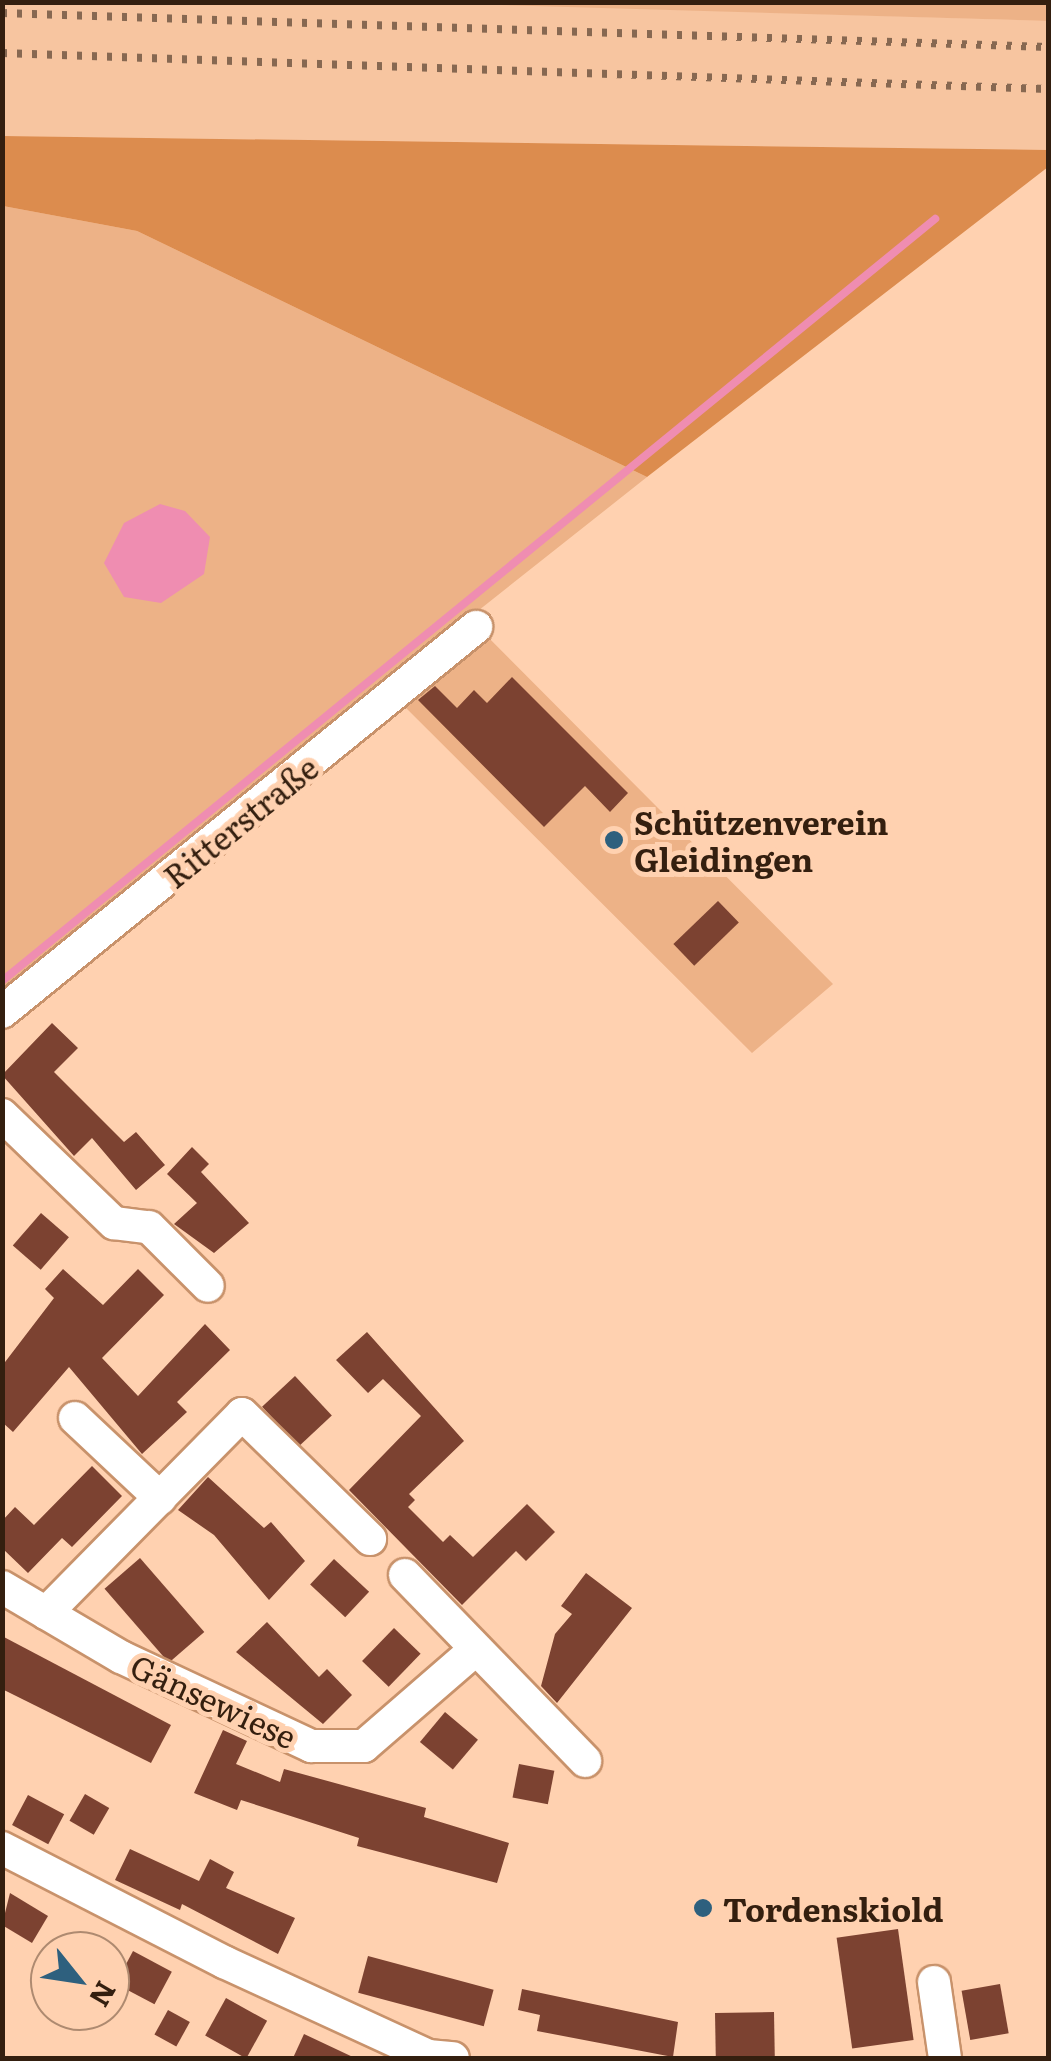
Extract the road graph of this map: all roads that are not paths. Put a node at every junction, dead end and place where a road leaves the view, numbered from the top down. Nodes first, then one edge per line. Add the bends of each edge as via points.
1 (476, 627) dead end
2 (2, 1012) edge
3 (2, 1116) edge
4 (208, 1286) dead end
5 (75, 1418) dead end
6 (160, 1498) junction
7 (370, 1539) dead end
8 (405, 1575) dead end
9 (2, 1587) edge
10 (46, 1613) junction
11 (476, 1649) junction
12 (585, 1762) dead end
13 (2, 1848) edge
14 (934, 1982) dead end
15 (436, 2058) edge
16 (944, 2058) edge

1 - 2 street, Ritterstraße
3 - 4 street via 114,1223 149,1228
5 - 6 street
6 - 7 street via 242,1414
6 - 10 street
8 - 11 street
9 - 10 street, Gänsewiese
10 - 11 street, Gänsewiese via 204,1700 311,1746 364,1746
11 - 12 street
13 - 15 street
14 - 16 street

